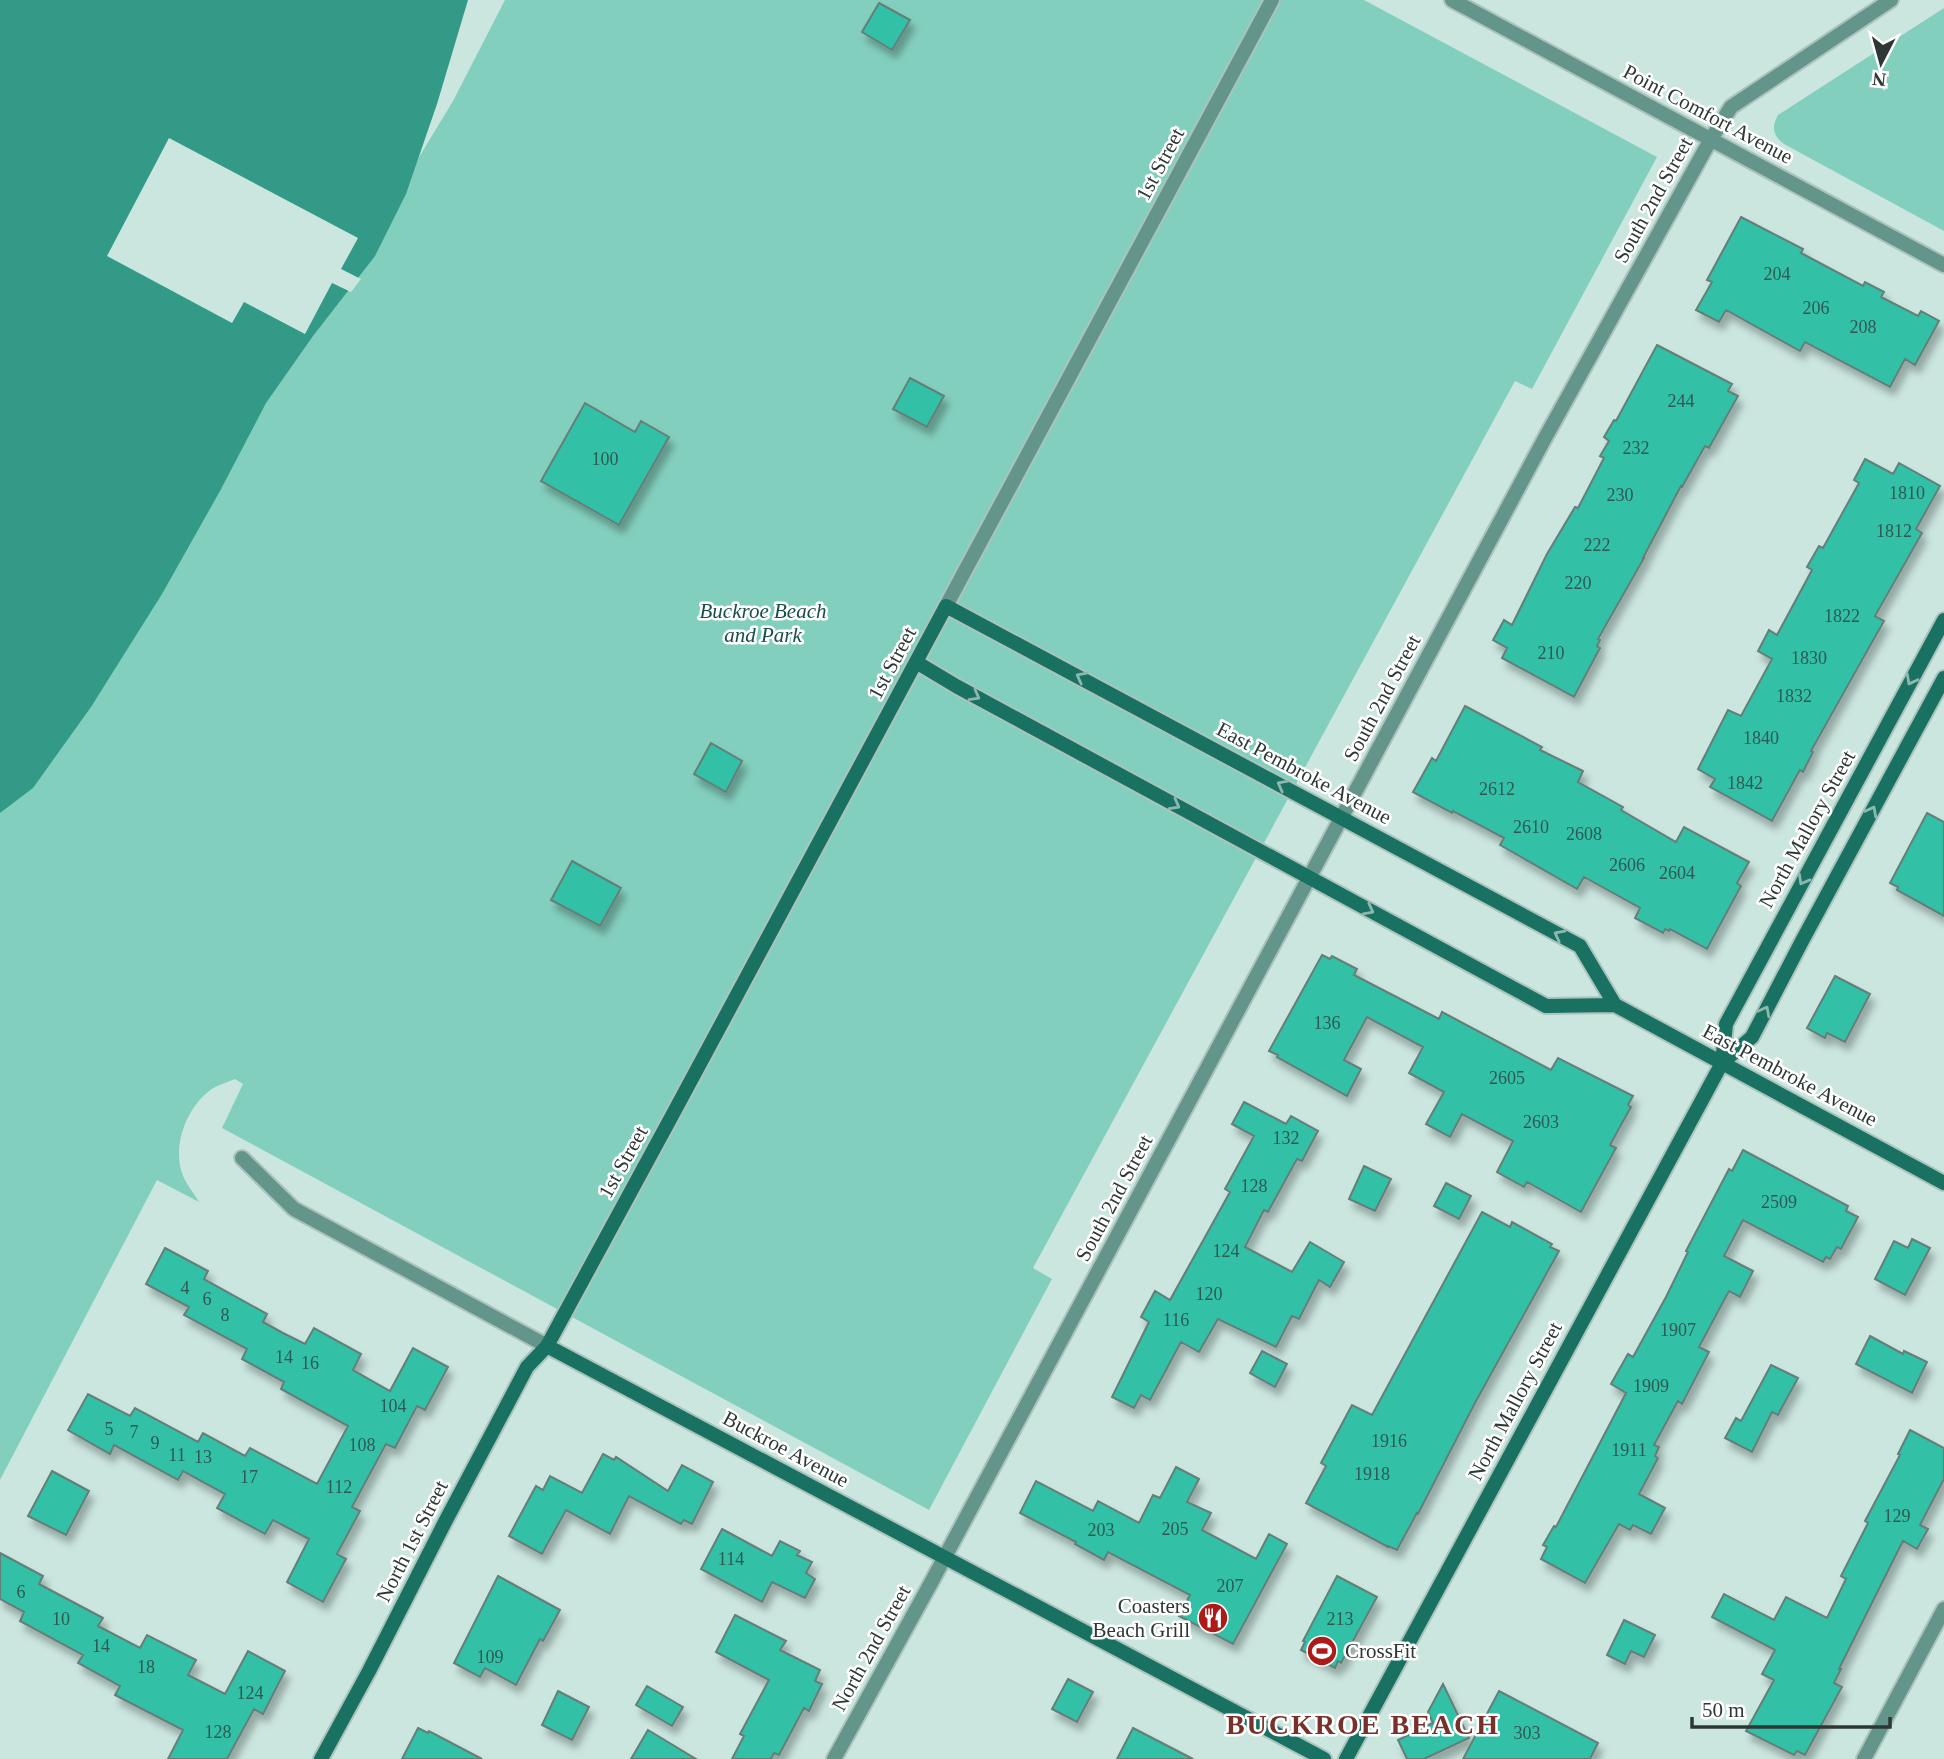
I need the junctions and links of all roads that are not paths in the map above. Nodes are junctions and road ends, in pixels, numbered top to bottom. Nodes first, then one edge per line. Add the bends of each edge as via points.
1 (1272, 0) edge
2 (1452, 0) edge
3 (1891, 0) edge
4 (1711, 139) junction
5 (1944, 265) edge
6 (946, 606) junction
7 (1944, 620) edge
8 (916, 662) junction
9 (1944, 678) edge
10 (1342, 817) junction
11 (1310, 878) junction
12 (1615, 1005) junction
13 (1722, 1063) junction
14 (242, 1158) dead end
15 (1944, 1183) edge
16 (547, 1346) junction
17 (945, 1557) junction
18 (1944, 1609) edge
19 (320, 1759) edge
20 (834, 1759) edge
21 (1324, 1759) edge
22 (1346, 1759) edge
23 (1864, 1759) edge

1 - 6 street, 1st Street
2 - 4 street, Point Comfort Avenue
3 - 4 street, South 2nd Street via 1731,107
4 - 5 street, Point Comfort Avenue
4 - 10 street, South 2nd Street
6 - 8 street, 1st Street
10 -> 6 street, East Pembroke Avenue
7 -> 13 street, North Mallory Street via 1726,1024
8 -> 11 street, East Pembroke Avenue
8 - 16 street, 1st Street
13 -> 9 street, North Mallory Street via 1752,1037
10 - 11 street, South 2nd Street
12 -> 10 street, East Pembroke Avenue via 1580,946
11 -> 12 street, East Pembroke Avenue via 1546,1006
11 - 17 street, South 2nd Street
12 - 13 street, East Pembroke Avenue
13 - 15 street, East Pembroke Avenue
13 - 22 street, North Mallory Street
14 - 16 street, Buckroe Avenue via 294,1209
16 - 17 street, Buckroe Avenue
16 - 19 street, North 1st Street via 527,1367
17 - 20 street, North 2nd Street
17 - 21 street, Buckroe Avenue
18 - 23 street

